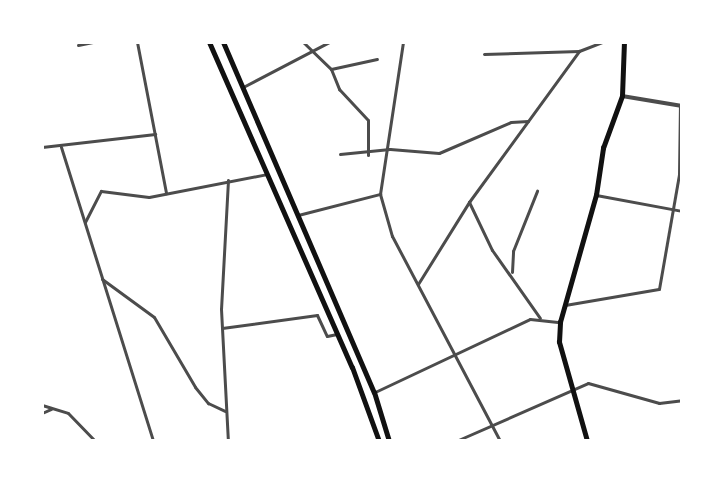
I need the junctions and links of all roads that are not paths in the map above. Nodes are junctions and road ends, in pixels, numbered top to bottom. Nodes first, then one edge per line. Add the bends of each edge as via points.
1 (93, 42) edge
2 (137, 42) edge
3 (209, 42) edge
4 (223, 42) edge
5 (303, 42) edge
6 (329, 42) edge
7 (403, 42) edge
8 (603, 42) edge
9 (624, 42) edge
10 (78, 45) dead end
11 (312, 51) junction
12 (579, 51) junction
13 (484, 54) dead end
14 (377, 59) dead end
15 (331, 69) junction
16 (243, 87) junction
17 (622, 96) junction
18 (681, 106) edge
19 (529, 121) junction
20 (155, 134) junction
21 (42, 147) edge
22 (61, 147) junction
23 (390, 149) junction
24 (340, 154) dead end
25 (368, 155) junction
26 (267, 174) junction
27 (228, 180) junction
28 (537, 192) dead end
29 (166, 193) junction
30 (380, 194) junction
31 (596, 195) junction
32 (469, 202) junction
33 (674, 210) junction
34 (682, 211) edge
35 (298, 215) junction
36 (85, 223) junction
37 (512, 273) junction
38 (102, 279) junction
39 (418, 284) junction
40 (563, 306) junction
41 (540, 318) junction
42 (560, 322) junction
43 (222, 328) junction
44 (337, 334) junction
45 (457, 356) junction
46 (572, 390) junction
47 (374, 392) junction
48 (682, 400) edge
49 (42, 405) edge
50 (52, 408) junction
51 (225, 411) junction
52 (42, 413) edge
53 (494, 423) junction
54 (95, 441) edge
55 (153, 441) edge
56 (228, 441) edge
57 (379, 441) edge
58 (389, 441) edge
59 (456, 441) edge
60 (500, 441) edge
61 (587, 441) edge

1 - 10 street
2 - 20 street
3 - 26 main road
4 - 16 main road
5 - 11 street
6 - 11 street
7 - 23 street
8 - 12 street
9 - 17 main road
11 - 15 street
11 - 16 street
12 - 13 street
12 - 19 street
14 - 15 street
15 - 25 street via 339,88 368,120
16 - 35 main road
17 - 18 street
17 - 31 main road via 603,148
18 - 33 street
19 - 23 street via 511,122 439,153
19 - 32 street
20 - 22 street
20 - 29 street
21 - 22 street
22 - 36 street
23 - 25 street
23 - 30 street
24 - 25 street
26 - 27 street
26 - 44 main road
27 - 29 street
27 - 43 street
28 - 37 street via 513,251
29 - 36 street via 138,197 101,191
30 - 35 street
30 - 39 street via 392,236
31 - 33 street
31 - 40 main road
32 - 37 street via 492,250
32 - 39 street
33 - 34 street
33 - 40 street via 659,289
35 - 47 main road
36 - 38 street
37 - 41 street
38 - 51 street via 154,317 195,387 208,404
38 - 55 street
39 - 45 street
40 - 42 main road
41 - 42 street
41 - 45 street
42 - 46 main road via 559,342
43 - 44 street via 317,315 327,336
43 - 51 street
44 - 57 main road
45 - 47 street
45 - 53 street
46 - 48 street via 588,383 659,403
46 - 53 street
46 - 61 main road
47 - 58 main road
49 - 50 street
50 - 52 street
50 - 54 street via 83,425
51 - 56 street
53 - 59 street
53 - 60 street

